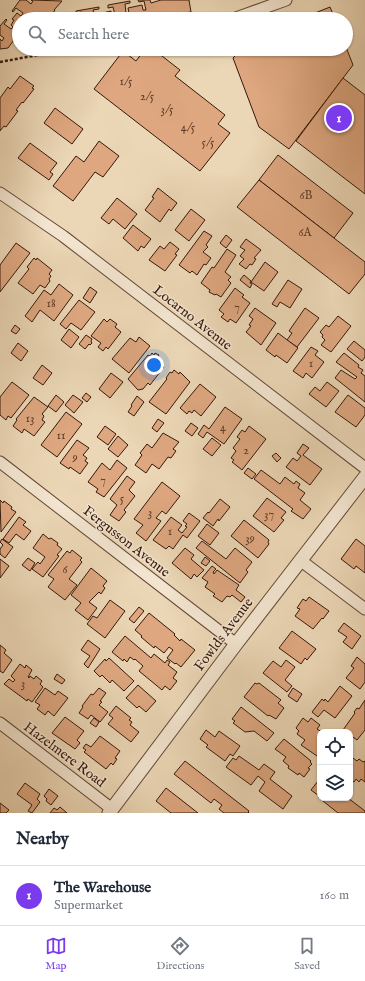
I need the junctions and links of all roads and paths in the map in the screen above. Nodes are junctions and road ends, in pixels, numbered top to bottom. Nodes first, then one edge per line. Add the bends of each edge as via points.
1 (286, 0) edge
2 (253, 12) edge
3 (32, 56) edge
4 (0, 62) edge
5 (0, 193) edge
6 (0, 462) edge
7 (365, 468) edge
8 (365, 477) edge
9 (300, 560) junction
10 (365, 609) edge
11 (236, 644) junction
12 (0, 723) edge
13 (110, 811) edge

1 - 2 street
3 - 4 path
5 - 7 street, Locarno Avenue via 63,236
6 - 11 street, Fergusson Avenue
8 - 9 street, Fowlds Avenue
9 - 10 street
9 - 11 street, Fowlds Avenue
11 - 13 street, Fowlds Avenue
12 - 13 street, Hazelmere Road

